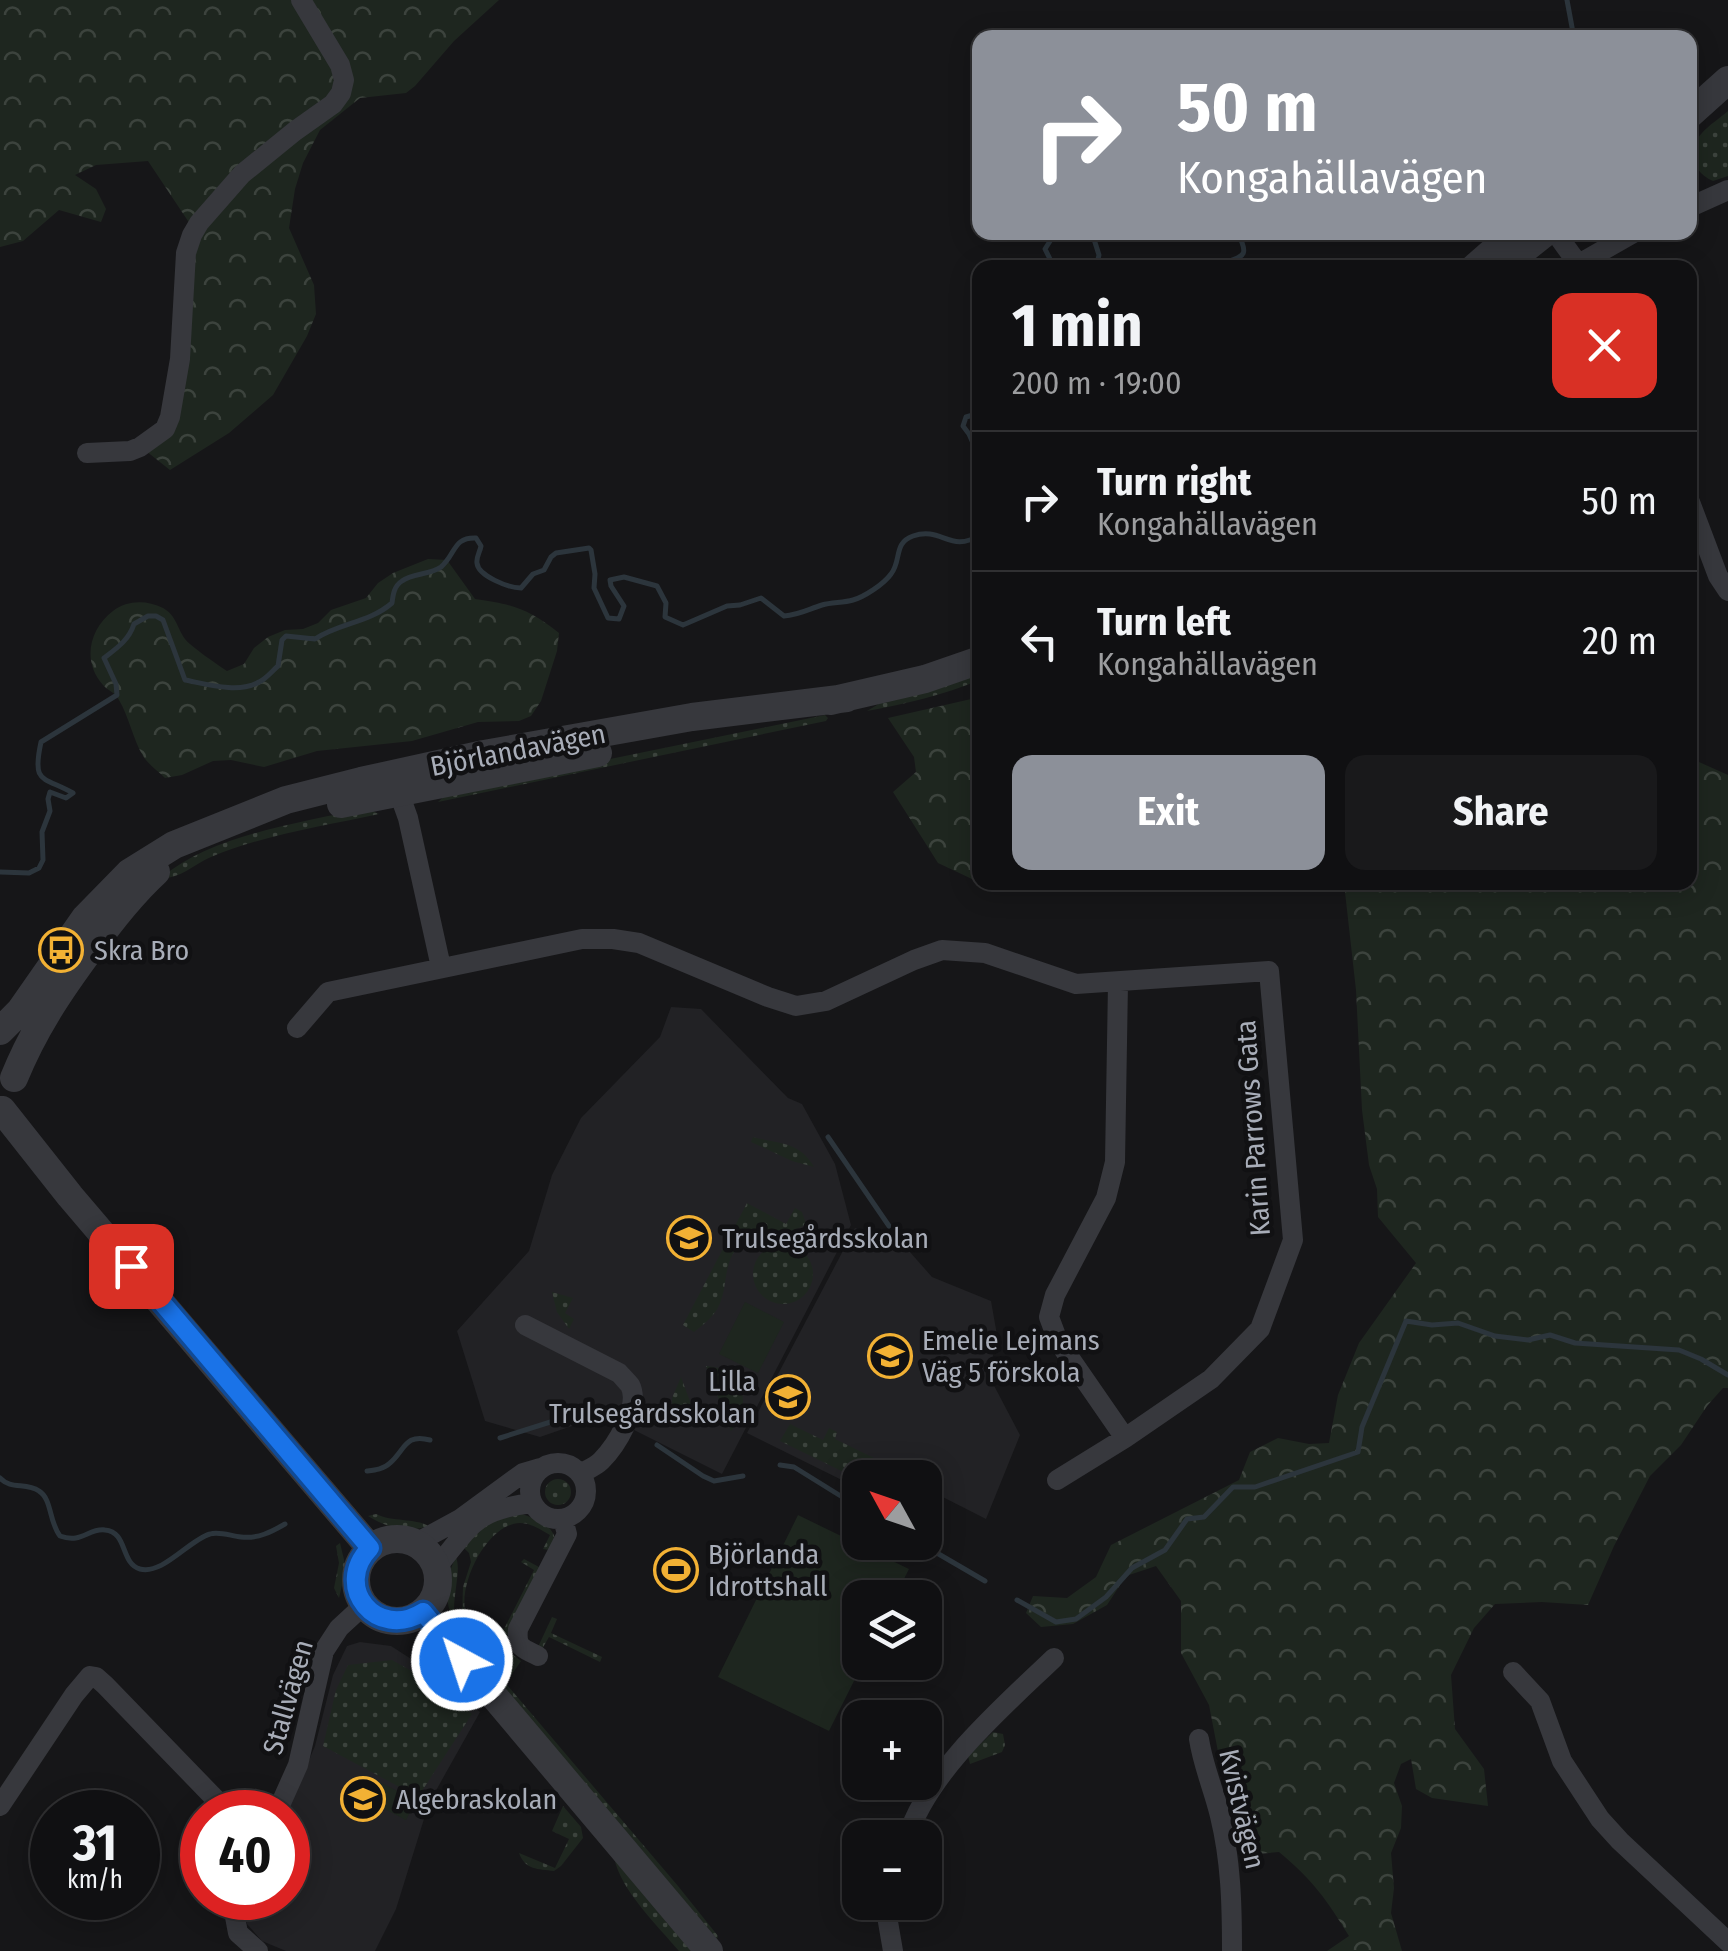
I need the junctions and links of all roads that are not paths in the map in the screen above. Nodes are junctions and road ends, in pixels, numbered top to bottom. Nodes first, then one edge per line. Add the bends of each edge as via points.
1 (301, 0) edge
2 (1728, 70) edge
3 (1728, 80) edge
4 (1697, 91) edge
5 (1697, 108) edge
6 (1728, 190) edge
7 (1697, 204) edge
8 (1506, 240) edge
9 (1536, 240) edge
10 (1623, 240) edge
11 (1483, 260) edge
12 (1512, 260) edge
13 (1590, 260) edge
14 (88, 453) dead end
15 (1697, 520) edge
16 (1728, 591) edge
17 (972, 663) edge
18 (397, 783) junction
19 (196, 837) junction
20 (442, 968) junction
21 (1118, 982) junction
22 (297, 1028) dead end
23 (0, 1031) edge
24 (0, 1049) edge
25 (14, 1078) junction
26 (1, 1110) edge
27 (525, 1325) dead end
28 (1125, 1438) junction
29 (542, 1468) junction
30 (580, 1474) junction
31 (1056, 1480) dead end
32 (532, 1504) junction
33 (563, 1519) junction
34 (416, 1543) junction
35 (370, 1548) junction
36 (436, 1567) junction
37 (364, 1605) junction
38 (423, 1612) junction
39 (538, 1656) dead end
40 (1054, 1658) dead end
41 (1513, 1672) dead end
42 (1199, 1739) dead end
43 (207, 1790) edge
44 (287, 1790) edge
45 (0, 1806) edge
46 (914, 1820) edge
47 (235, 1920) edge
48 (888, 1920) edge
49 (1728, 1942) edge
50 (245, 1947) edge
51 (709, 1951) edge
52 (893, 1951) edge
53 (1232, 1951) edge

1 - 14 street via 340,64 340,92 242,174 192,236 180,359 165,429 140,448
2 - 4 street
3 - 5 street
6 - 7 street
8 - 11 street
9 - 12 street
10 - 13 street
15 - 16 street
17 - 18 street, Björlandavägen via 712,730
18 - 19 street, Björlandavägen
18 - 20 street
19 - 23 street, Björlandavägen via 154,855 106,894
19 - 25 street, Björlandavägen via 112,920 50,1004
20 - 21 street via 613,938 796,1006 826,1002 942,950 985,953 1076,984
20 - 22 street via 328,992
21 - 28 street via 1115,1162 1106,1198 1049,1318 1058,1342
21 - 28 street, Karin Parrows Gata via 1268,970 1293,1240 1260,1329 1211,1379
24 - 25 street
25 - 26 street, Björlandavägen
26 - 35 street
27 - 30 street via 619,1372 633,1393 632,1413 614,1445
28 - 31 street, Karin Parrows Gata
29 - 30 street via 566,1464
29 - 32 street via 530,1484
29 - 34 street via 523,1473
30 - 33 street via 584,1502
32 - 33 street via 545,1516
32 - 36 street via 488,1512
33 - 39 street via 567,1534 518,1630 522,1648
34 - 35 street via 392,1538
34 - 36 street
35 - 37 street via 355,1580
36 - 38 street via 436,1592
37 - 38 street via 397,1621
37 - 44 street, Stallvägen via 324,1651
38 - 51 street
40 - 46 street via 948,1766
41 - 49 street via 1540,1702 1562,1760 1600,1819
42 - 53 street, Kvistvägen via 1232,1888
43 - 45 street via 90,1676
47 - 50 street
48 - 52 street

